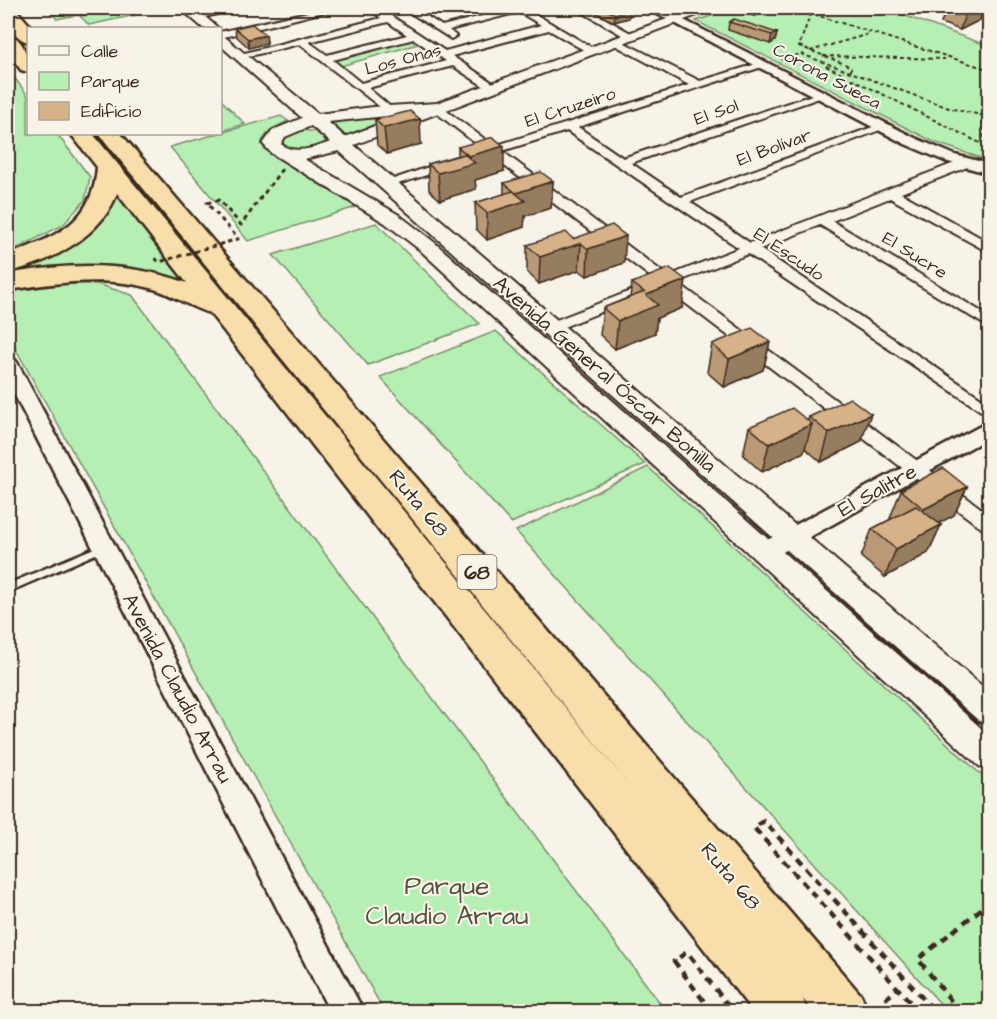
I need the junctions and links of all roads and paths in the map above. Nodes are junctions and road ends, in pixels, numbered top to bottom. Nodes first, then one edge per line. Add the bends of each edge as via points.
1 (172, 8) edge
2 (236, 8) edge
3 (335, 8) edge
4 (373, 8) edge
5 (433, 8) edge
6 (520, 8) edge
7 (580, 8) edge
8 (652, 8) edge
9 (709, 8) edge
10 (794, 8) edge
11 (963, 8) edge
12 (411, 10) edge
13 (8, 11) edge
14 (811, 14) junction
15 (193, 17) edge
16 (990, 17) edge
17 (390, 19) junction
18 (678, 19) junction
19 (550, 26) junction
20 (209, 27) edge
21 (441, 29) junction
22 (870, 34) junction
23 (27, 35) edge
24 (222, 36) edge
25 (415, 36) junction
26 (632, 36) junction
27 (222, 38) edge
28 (8, 40) edge
29 (301, 40) junction
30 (615, 41) junction
31 (469, 48) junction
32 (591, 50) junction
33 (810, 51) junction
34 (222, 53) edge
35 (801, 54) junction
36 (242, 55) junction
37 (443, 55) junction
38 (823, 56) junction
39 (809, 58) junction
40 (325, 59) junction
41 (952, 59) junction
42 (454, 62) junction
43 (27, 65) edge
44 (763, 65) junction
45 (990, 70) edge
46 (851, 73) junction
47 (698, 85) junction
48 (359, 87) junction
49 (492, 87) junction
50 (990, 93) edge
51 (822, 95) junction
52 (436, 108) junction
53 (389, 111) junction
54 (983, 116) junction
55 (990, 117) edge
56 (308, 121) junction
57 (568, 126) junction
58 (882, 127) junction
59 (84, 135) edge
60 (342, 143) junction
61 (984, 145) junction
62 (990, 148) edge
63 (109, 150) edge
64 (492, 150) junction
65 (290, 157) junction
66 (622, 162) junction
67 (966, 163) junction
68 (990, 169) edge
69 (388, 183) junction
70 (889, 192) junction
71 (679, 202) junction
72 (821, 219) junction
73 (748, 248) junction
74 (990, 249) edge
75 (155, 258) dead end
76 (13, 263) edge
77 (666, 281) junction
78 (8, 282) edge
79 (226, 313) junction
80 (990, 324) edge
81 (551, 327) junction
82 (8, 364) edge
83 (990, 412) edge
84 (990, 428) edge
85 (915, 469) junction
86 (990, 525) edge
87 (790, 537) junction
88 (104, 547) junction
89 (764, 552) junction
90 (8, 588) edge
91 (990, 712) edge
92 (990, 756) edge
93 (990, 902) edge
94 (899, 988) junction
95 (348, 1011) edge
96 (712, 1011) edge
97 (732, 1011) edge
98 (784, 1011) edge
99 (844, 1011) edge
100 (870, 1011) edge
101 (920, 1011) edge
102 (935, 1011) edge
103 (960, 1011) edge

1 - 15 main road
2 - 15 street
3 - 24 street
4 - 17 street
5 - 12 street
6 - 19 street
6 - 21 street
7 - 26 street
8 - 18 street, Corona Sueca
9 - 18 main road
10 - 14 path
11 - 16 street
12 - 21 street
13 - 23 highway
14 - 22 path
14 - 33 path via 799,46
15 - 20 main road
17 - 25 street
17 - 29 street
18 - 26 main road
18 - 44 street, Corona Sueca
19 - 31 street, Los Onas
19 - 32 street
21 - 31 street
22 - 33 path
22 - 41 path
25 - 37 street
25 - 40 street
26 - 30 main road
27 - 36 main road, Avenida General Óscar Bonilla
28 - 43 highway
29 - 36 street
29 - 40 street
30 - 32 main road
30 - 47 street
31 - 37 street, Los Onas
32 - 49 main road
33 - 35 path
33 - 38 path
34 - 56 main road, Avenida General Óscar Bonilla
35 - 39 path
35 - 44 path
36 - 56 main road, Avenida General Óscar Bonilla
37 - 42 street
38 - 41 path
38 - 46 path via 851,68
39 - 46 path
39 - 61 path
40 - 48 street
41 - 45 path
42 - 48 street, Los Onas
42 - 49 street
44 - 47 street, El Cruzeiro
44 - 51 street, Corona Sueca
46 - 54 path
47 - 57 street, El Cruzeiro
48 - 53 street
49 - 52 main road
50 - 54 path
51 - 58 street, Corona Sueca
51 - 66 street, El Sol
52 - 53 main road
52 - 60 main road
52 - 64 street
53 - 56 main road
54 - 55 path
54 - 61 path
56 - 60 main road, Avenida General Óscar Bonilla
56 - 65 main road via 279,132 273,139 273,146
57 - 64 street, El Cruzeiro
57 - 66 street, El Escudo
58 - 67 street, Corona Sueca
58 - 71 street, El Bolívar
59 - 63 highway, Ruta 68 / 68
60 - 65 main road
60 - 69 main road, Avenida General Óscar Bonilla
61 - 62 path
63 - 76 highway via 106,196 92,218 65,239
63 - 79 highway, Ruta 68 / 68
63 - 99 highway, Ruta 68 / 68
64 - 69 street, El Cruzeiro
64 - 77 street
65 - 75 path, bridge via 241,225 219,200 207,203 238,239 159,262
65 - 89 main road, Avenida General Óscar Bonilla via 421,241
66 - 71 street, El Escudo
67 - 68 street, Corona Sueca
67 - 70 street
69 - 81 main road, Avenida General Óscar Bonilla
70 - 72 street
70 - 74 street
71 - 73 street, El Escudo
72 - 73 street
72 - 80 street, El Sucre
73 - 77 street
73 - 83 street, El Escudo
77 - 81 street
77 - 85 street
78 - 79 highway via 73,273 129,275 170,284
79 - 98 highway, Ruta 68 / 68
81 - 87 main road, Avenida General Óscar Bonilla
82 - 88 street, Avenida Claudio Arrau
84 - 85 street, El Salitre
85 - 86 street
85 - 87 street, El Salitre
87 - 89 street, El Salitre
87 - 91 main road, Avenida General Óscar Bonilla
88 - 90 lane
88 - 95 street, Avenida Claudio Arrau
89 - 92 main road, Avenida General Óscar Bonilla
93 - 103 path via 918,959
94 - 100 path
94 - 101 path
94 - 102 path via 754,828 764,821
96 - 97 path via 674,961 687,952

